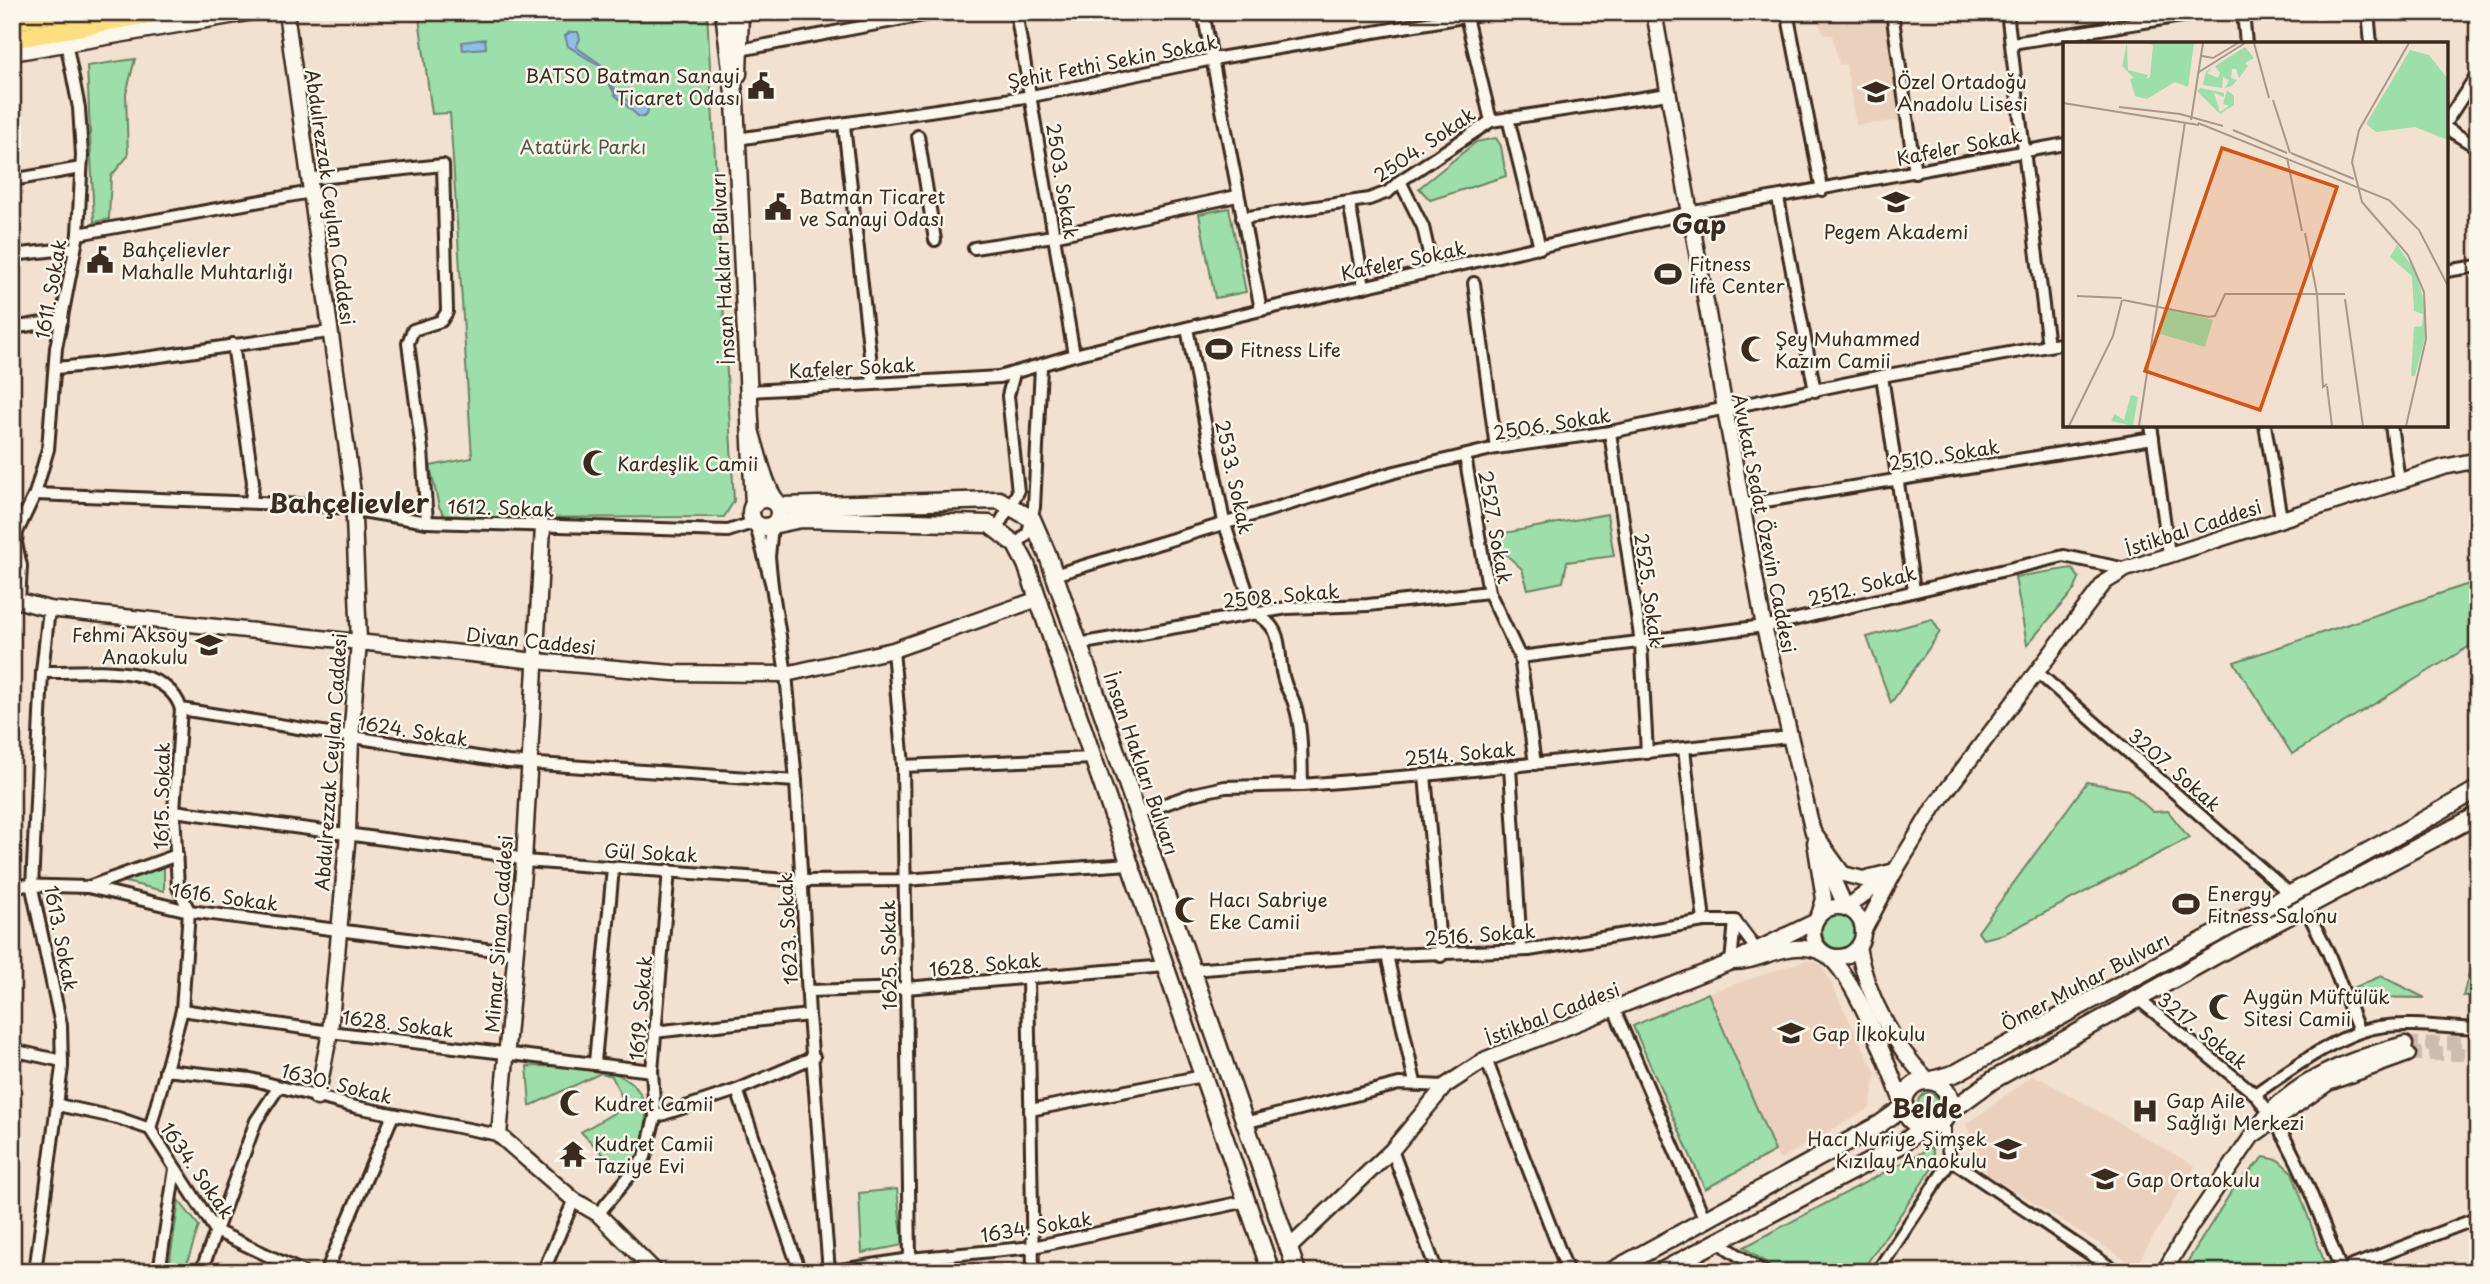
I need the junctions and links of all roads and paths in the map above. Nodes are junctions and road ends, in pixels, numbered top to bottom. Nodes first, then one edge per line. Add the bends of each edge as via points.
1 (61, 12) edge
2 (159, 12) edge
3 (254, 12) edge
4 (286, 12) edge
5 (724, 12) edge
6 (740, 12) edge
7 (940, 12) edge
8 (1016, 12) edge
9 (1203, 12) edge
10 (1493, 12) edge
11 (1654, 12) edge
12 (1787, 12) edge
13 (1892, 12) edge
14 (2007, 12) edge
15 (2207, 12) edge
16 (2243, 12) edge
17 (2368, 12) edge
18 (1449, 16) edge
19 (1466, 17) junction
20 (12, 21) edge
21 (12, 38) edge
22 (66, 42) junction
23 (2246, 42) edge
24 (2371, 42) edge
25 (2012, 43) junction
26 (740, 50) junction
27 (12, 52) edge
28 (1213, 59) junction
29 (2478, 73) edge
30 (1668, 94) junction
31 (1032, 96) junction
32 (735, 101) junction
33 (1508, 118) junction
34 (2448, 119) edge
35 (1490, 121) junction
36 (845, 125) junction
37 (2448, 129) edge
38 (918, 136) dead end
39 (737, 139) junction
40 (2063, 144) edge
41 (2478, 148) edge
42 (2023, 151) junction
43 (81, 168) junction
44 (1915, 173) junction
45 (12, 180) edge
46 (1400, 181) junction
47 (310, 185) junction
48 (1822, 190) junction
49 (1237, 196) junction
50 (1778, 198) junction
51 (1349, 202) junction
52 (1688, 213) junction
53 (1242, 218) junction
54 (78, 234) junction
55 (1053, 236) junction
56 (935, 240) dead end
57 (75, 248) junction
58 (974, 248) dead end
59 (1540, 248) junction
60 (12, 255) edge
61 (2478, 266) edge
62 (1433, 271) junction
63 (2448, 271) edge
64 (1474, 283) dead end
65 (1364, 287) junction
66 (1261, 310) junction
67 (62, 320) junction
68 (12, 328) edge
69 (1187, 328) junction
70 (330, 332) junction
71 (2063, 343) edge
72 (233, 344) junction
73 (2048, 346) junction
74 (1074, 355) junction
75 (1041, 367) junction
76 (55, 368) junction
77 (1014, 373) junction
78 (1882, 376) junction
79 (873, 382) junction
80 (749, 391) junction
81 (1815, 391) junction
82 (1723, 409) junction
83 (2151, 427) edge
84 (2265, 427) edge
85 (2391, 427) edge
86 (1610, 432) junction
87 (751, 435) junction
88 (2153, 438) junction
89 (1496, 449) junction
90 (1465, 456) junction
91 (2478, 460) edge
92 (1895, 479) junction
93 (2399, 481) junction
94 (35, 494) junction
95 (251, 500) junction
96 (774, 502) junction
97 (754, 505) junction
98 (1741, 505) junction
99 (1013, 506) junction
100 (352, 512) junction
101 (2281, 518) junction
102 (1032, 519) junction
103 (427, 522) junction
104 (755, 522) junction
105 (1224, 522) junction
106 (772, 525) junction
107 (543, 527) junction
108 (997, 528) junction
109 (1016, 545) junction
110 (2169, 554) junction
111 (2126, 569) junction
112 (1054, 575) junction
113 (772, 586) junction
114 (1914, 590) junction
115 (1489, 592) junction
116 (1038, 599) junction
117 (15, 600) edge
118 (49, 608) junction
119 (1254, 612) junction
120 (1764, 627) junction
121 (359, 642) junction
122 (1641, 643) junction
123 (1078, 644) junction
124 (893, 650) junction
125 (1520, 657) junction
126 (536, 661) junction
127 (42, 672) junction
128 (2038, 672) junction
129 (786, 674) junction
130 (181, 709) junction
131 (1790, 737) junction
132 (351, 738) junction
133 (1684, 749) junction
134 (1647, 753) junction
135 (1093, 758) junction
136 (530, 764) junction
137 (1535, 764) junction
138 (903, 766) junction
139 (1510, 767) junction
140 (1425, 775) junction
141 (796, 781) junction
142 (1302, 785) junction
143 (2478, 789) edge
144 (174, 811) junction
145 (1137, 814) junction
146 (2478, 816) edge
147 (1813, 832) junction
148 (348, 833) junction
149 (177, 855) junction
150 (524, 862) junction
151 (1129, 864) junction
152 (613, 868) junction
153 (669, 870) junction
154 (1895, 871) junction
155 (905, 880) junction
156 (802, 881) junction
157 (12, 886) edge
158 (89, 887) junction
159 (32, 888) junction
160 (2289, 893) junction
161 (2305, 907) junction
162 (1846, 908) junction
163 (188, 912) junction
164 (1817, 919) junction
165 (1704, 921) junction
166 (1735, 921) junction
167 (337, 929) junction
168 (1863, 932) junction
169 (1858, 947) junction
170 (1756, 949) junction
171 (1521, 950) junction
172 (517, 953) junction
173 (1826, 954) junction
174 (1387, 955) junction
175 (1441, 956) junction
176 (1731, 962) junction
177 (1165, 966) junction
178 (1191, 970) junction
179 (1028, 978) junction
180 (906, 988) junction
181 (808, 991) junction
182 (2138, 999) junction
183 (1614, 1009) junction
184 (182, 1010) junction
185 (809, 1016) junction
186 (2478, 1029) edge
187 (330, 1032) junction
188 (654, 1032) junction
189 (2359, 1032) junction
190 (2407, 1049) tunnel mouth
191 (12, 1050) edge
192 (508, 1054) junction
193 (814, 1058) junction
194 (1486, 1059) junction
195 (62, 1061) junction
196 (595, 1062) junction
197 (165, 1070) junction
198 (652, 1071) junction
199 (1203, 1076) junction
200 (1929, 1080) junction
201 (1415, 1083) junction
202 (1445, 1086) junction
203 (278, 1088) junction
204 (737, 1090) junction
205 (2255, 1094) junction
206 (317, 1098) junction
207 (58, 1105) junction
208 (1904, 1107) junction
209 (1030, 1110) junction
210 (393, 1115) junction
211 (2272, 1115) junction
212 (1946, 1116) junction
213 (655, 1117) junction
214 (1244, 1123) junction
215 (1924, 1127) junction
216 (150, 1129) junction
217 (499, 1135) junction
218 (1392, 1150) junction
219 (1951, 1160) junction
220 (175, 1169) junction
221 (574, 1200) junction
222 (1247, 1202) junction
223 (598, 1214) junction
224 (2478, 1218) edge
225 (1704, 1220) junction
226 (216, 1231) junction
227 (1720, 1240) junction
228 (1033, 1247) junction
229 (1289, 1248) junction
230 (910, 1259) junction
231 (2340, 1271) edge
232 (35, 1272) edge
233 (159, 1272) edge
234 (201, 1272) edge
235 (303, 1272) edge
236 (326, 1272) edge
237 (543, 1272) edge
238 (656, 1272) edge
239 (800, 1272) edge
240 (829, 1272) edge
241 (1033, 1272) edge
242 (1271, 1272) edge
243 (1297, 1272) edge
244 (1437, 1272) edge
245 (1568, 1272) edge
246 (1610, 1272) edge
247 (1660, 1272) edge
248 (1764, 1272) edge
249 (1877, 1272) edge
250 (2117, 1272) edge
251 (2164, 1272) edge

1 - 20 main road
2 - 21 main road
3 - 22 street
4 - 47 street, Abdulrezzak Ceylan Caddesi
5 - 32 main road
6 - 26 main road
7 - 26 street
8 - 31 street, 2503. Sokak
9 - 28 street
10 - 19 street, Şehit Fethi Sekin Sokak
11 - 30 street, Avukat Sedat Özevin Caddesi
12 - 48 street
13 - 44 street
14 - 25 street
15 - 25 street
16 - 23 street
17 - 24 street
18 - 19 street, Şehit Fethi Sekin Sokak
18 - 28 street, Şehit Fethi Sekin Sokak
19 - 35 street
22 - 27 street
22 - 43 street, 1611. Sokak via 79,107
25 - 42 street
26 - 32 main road
28 - 31 street, Şehit Fethi Sekin Sokak
28 - 49 street
29 - 34 street
30 - 33 street, 2504. Sokak
30 - 52 street, Avukat Sedat Özevin Caddesi
31 - 36 street, Şehit Fethi Sekin Sokak
31 - 55 street, 2503. Sokak
32 - 39 main road, İnsan Hakları Bulvarı
33 - 35 street, 2504. Sokak
33 - 59 street
35 - 46 street, 2504. Sokak
36 - 39 street, Şehit Fethi Sekin Sokak
36 - 79 street
37 - 41 street
38 - 56 street
39 - 80 main road, İnsan Hakları Bulvarı
40 - 42 street, Kafeler Sokak
42 - 44 street, Kafeler Sokak
42 - 73 street
43 - 45 street
43 - 54 street, 1611. Sokak
44 - 48 street, Kafeler Sokak
46 - 51 street, 2504. Sokak via 1388,192
46 - 62 street via 1423,227
47 - 54 street
47 - 70 street, Abdulrezzak Ceylan Caddesi
47 - 103 street via 443,164 447,312 441,321 413,330 408,343
48 - 50 street, Kafeler Sokak
49 - 53 street
49 - 55 street
50 - 52 street, Kafeler Sokak
50 - 81 street
51 - 53 street, 2504. Sokak
51 - 65 street
52 - 59 street, Kafeler Sokak
52 - 82 street, Avukat Sedat Özevin Caddesi
53 - 66 street
54 - 57 street, 1611. Sokak
55 - 58 street
55 - 74 street, 2503. Sokak
57 - 60 street
57 - 67 street, 1611. Sokak
59 - 62 street, Kafeler Sokak
61 - 63 street
62 - 65 street, Kafeler Sokak
64 - 89 street, 2527. Sokak
65 - 66 street, Kafeler Sokak
66 - 69 street, Kafeler Sokak
67 - 68 street
67 - 76 street, 1611. Sokak
69 - 74 street, Kafeler Sokak
69 - 105 street, 2533. Sokak
70 - 72 street
70 - 100 street, Abdulrezzak Ceylan Caddesi
71 - 73 street, 2506. Sokak
72 - 76 street via 129,362
72 - 95 street via 253,482
73 - 78 street, 2506. Sokak
74 - 75 street, Kafeler Sokak
75 - 77 street, Kafeler Sokak
75 - 102 street
76 - 94 street, 1611. Sokak via 48,449
77 - 79 street, Kafeler Sokak
77 - 99 street via 1008,387 1018,468
78 - 81 street, 2506. Sokak
78 - 92 street
79 - 80 street, Kafeler Sokak
80 - 87 main road, İnsan Hakları Bulvarı
81 - 82 street, 2506. Sokak
82 - 86 street, 2506. Sokak
82 - 98 street, Avukat Sedat Özevin Caddesi
83 - 88 street
84 - 101 street
85 - 93 street
86 - 89 street, 2506. Sokak
86 - 122 street, 2525. Sokak
87 - 96 main road
87 - 97 main road, İnsan Hakları Bulvarı
88 - 92 street, 2510. Sokak
88 - 110 street
89 - 90 street, 2506. Sokak
90 - 105 street, 2506. Sokak
90 - 115 street, 2527. Sokak
91 - 93 street, İstikbal Caddesi
92 - 98 street, 2510. Sokak
92 - 114 street
93 - 101 street, İstikbal Caddesi
94 - 95 street, 1612. Sokak
94 - 117 street, 1611. Sokak via 17,532 22,566
95 - 100 street, 1612. Sokak
96 - 97 main road via 766,499
96 - 99 main road via 790,507 999,500
96 - 106 main road via 779,514
97 - 104 main road via 751,514
98 - 120 street, Avukat Sedat Özevin Caddesi
99 - 102 main road
99 - 108 street
100 - 103 street, 1612. Sokak
100 - 121 street, Abdulrezzak Ceylan Caddesi
101 - 110 street, İstikbal Caddesi
102 - 109 street via 1028,533
102 - 112 main road, İnsan Hakları Bulvarı
103 - 107 street, 1612. Sokak
104 - 106 main road via 763,527
104 - 107 street, 1612. Sokak via 728,531
104 - 113 street
105 - 112 street, 2506. Sokak
105 - 119 street, 2533. Sokak
106 - 108 main road via 801,519 989,524
106 - 113 street
107 - 126 street, Mimar Sinan Caddesi
108 - 109 main road
109 - 116 main road
110 - 111 street, İstikbal Caddesi
111 - 114 street, 2512. Sokak via 2064,556
111 - 128 street, İstikbal Caddesi via 2105,582
112 - 123 main road, İnsan Hakları Bulvarı
113 - 129 street, 1623. Sokak
114 - 120 street, 2512. Sokak
115 - 119 street, 2508. Sokak via 1368,606
115 - 125 street, 2527. Sokak
116 - 124 street, Divan Caddesi
116 - 135 main road
117 - 118 street, Divan Caddesi
118 - 121 street, Divan Caddesi
118 - 127 street, 1613. Sokak
119 - 123 street, 2508. Sokak
119 - 142 street, 2533. Sokak via 1270,622 1280,643 1284,681 1301,734
120 - 122 street, 2512. Sokak
120 - 131 street, Avukat Sedat Özevin Caddesi
121 - 126 street, Divan Caddesi
121 - 132 street, Abdulrezzak Ceylan Caddesi
122 - 125 street, 2512. Sokak
122 - 134 street, 2525. Sokak
123 - 145 main road, İnsan Hakları Bulvarı
124 - 129 street, Divan Caddesi
124 - 138 street, 1625. Sokak
125 - 137 street, 2527. Sokak
126 - 129 street, Divan Caddesi via 673,673
126 - 136 street, Mimar Sinan Caddesi
127 - 130 street via 139,674 167,687 178,697
127 - 159 street, 1613. Sokak
128 - 154 street, İstikbal Caddesi via 1934,807
128 - 160 street, 3207. Sokak
129 - 141 street, 1623. Sokak
130 - 132 street, 1624. Sokak
130 - 144 street, 1615. Sokak
131 - 133 street, 2514. Sokak
131 - 147 street, Avukat Sedat Özevin Caddesi
132 - 136 street, 1624. Sokak
132 - 148 street, Abdulrezzak Ceylan Caddesi
133 - 134 street, 2514. Sokak
133 - 165 street
134 - 137 street, 2514. Sokak
135 - 138 street
135 - 151 main road
136 - 141 street, 1624. Sokak
136 - 150 street, Mimar Sinan Caddesi
137 - 139 street, 2514. Sokak
138 - 155 street, 1625. Sokak
139 - 140 street, 2514. Sokak
139 - 171 street
140 - 142 street, 2514. Sokak
140 - 175 street
141 - 156 street, 1623. Sokak
142 - 145 street, 2514. Sokak via 1225,787
143 - 160 main road, Ömer Muhar Bulvarı
144 - 148 street, Gül Sokak
144 - 149 street, 1615. Sokak
145 - 178 main road, İnsan Hakları Bulvarı
146 - 161 main road, Ömer Muhar Bulvarı
147 - 154 street via 1843,874 1863,879
147 - 162 street, Avukat Sedat Özevin Caddesi
147 - 164 street, Avukat Sedat Özevin Caddesi via 1824,899
148 - 150 street, Gül Sokak via 511,856
148 - 167 street, Abdulrezzak Ceylan Caddesi
149 - 158 street
149 - 163 street, 1615. Sokak via 178,887
150 - 152 street, Gül Sokak
150 - 172 street, Mimar Sinan Caddesi
151 - 155 street, Gül Sokak
151 - 177 main road
152 - 153 street, Gül Sokak
152 - 196 street
153 - 156 street, Gül Sokak
153 - 188 street, 1619. Sokak
154 - 162 street
154 - 168 street, İstikbal Caddesi
155 - 156 street, Gül Sokak
155 - 180 street, 1625. Sokak
156 - 181 street, 1623. Sokak
157 - 159 street, 1616. Sokak
158 - 159 street, 1616. Sokak
158 - 163 street, 1616. Sokak
159 - 195 street, 1613. Sokak via 61,1025
160 - 200 main road, Ömer Muhar Bulvarı via 1956,1073
161 - 182 main road, Ömer Muhar Bulvarı
161 - 189 street
162 - 164 street via 1831,908
162 - 168 street via 1858,917
163 - 167 street, 1616. Sokak
163 - 184 street, 1615. Sokak
164 - 170 street
164 - 173 street via 1813,937
165 - 166 street, 2516. Sokak
165 - 171 street, 2516. Sokak
166 - 170 street
166 - 176 street
167 - 172 street, 1616. Sokak
167 - 187 street, Abdulrezzak Ceylan Caddesi
168 - 169 street
169 - 173 street via 1840,957
169 - 200 street via 1866,982 1905,1054
170 - 176 street
171 - 175 street, 2516. Sokak
172 - 192 street, Mimar Sinan Caddesi
173 - 176 street via 1791,948
173 - 208 street via 1846,979 1866,1018
174 - 175 street, 2516. Sokak
174 - 178 street, 2516. Sokak
174 - 201 street
176 - 183 street, İstikbal Caddesi
177 - 179 street, 1628. Sokak
177 - 199 main road
178 - 214 main road, İnsan Hakları Bulvarı
179 - 180 street, 1628. Sokak
179 - 209 street
180 - 181 street, 1628. Sokak
180 - 230 street, 1625. Sokak
181 - 185 street, 1623. Sokak
182 - 205 street, 3217. Sokak
182 - 212 main road, Ömer Muhar Bulvarı via 1993,1080
183 - 194 street, İstikbal Caddesi
183 - 225 street
184 - 187 street, 1628. Sokak
184 - 197 street, 1615. Sokak
185 - 188 street
185 - 193 street, 1623. Sokak
186 - 189 street via 2400,1026
187 - 192 street, 1628. Sokak
187 - 206 street, Abdulrezzak Ceylan Caddesi
188 - 198 street, 1619. Sokak
189 - 205 street
190 - 211 street via 2334,1068
191 - 195 street
192 - 196 street, 1628. Sokak
192 - 217 street, Mimar Sinan Caddesi
193 - 204 street
193 - 240 street, 1623. Sokak
194 - 202 street, İstikbal Caddesi
194 - 245 street
195 - 207 street, 1613. Sokak
196 - 198 street, 1628. Sokak
197 - 203 street, 1630. Sokak via 251,1079
197 - 216 street, 1615. Sokak
198 - 213 street, 1619. Sokak
199 - 209 street
199 - 222 main road
200 - 208 main road via 1910,1088
200 - 212 main road via 1947,1092
201 - 202 street
201 - 214 street
202 - 218 street, İstikbal Caddesi
203 - 206 street, 1630. Sokak
203 - 226 street via 256,1121
204 - 213 street
204 - 239 street
205 - 211 street, 3217. Sokak
206 - 210 street, 1630. Sokak
207 - 216 street, 1634. Sokak
207 - 232 street, 1613. Sokak
208 - 215 main road via 1910,1120
208 - 225 main road
209 - 228 street
210 - 217 street, 1630. Sokak
210 - 236 street
211 - 231 street, 3217. Sokak via 2290,1147
211 - 251 street via 2252,1136
212 - 215 main road via 1938,1124
212 - 219 street via 1944,1138
213 - 223 street, 1619. Sokak via 645,1157
214 - 229 main road, İnsan Hakları Bulvarı
215 - 227 main road via 1899,1146
216 - 220 street, 1634. Sokak
217 - 221 street
218 - 229 street, İstikbal Caddesi
218 - 244 street
219 - 249 street
219 - 250 street
220 - 226 street, 1634. Sokak
220 - 233 street
221 - 223 street
221 - 237 street
222 - 228 street, 1634. Sokak
222 - 242 main road
223 - 238 street
224 - 231 street
225 - 246 main road
226 - 234 street
226 - 235 street, 1634. Sokak
227 - 247 main road
227 - 248 street
228 - 230 street, 1634. Sokak
228 - 241 street
229 - 243 main road, İnsan Hakları Bulvarı
230 - 240 street, 1634. Sokak

